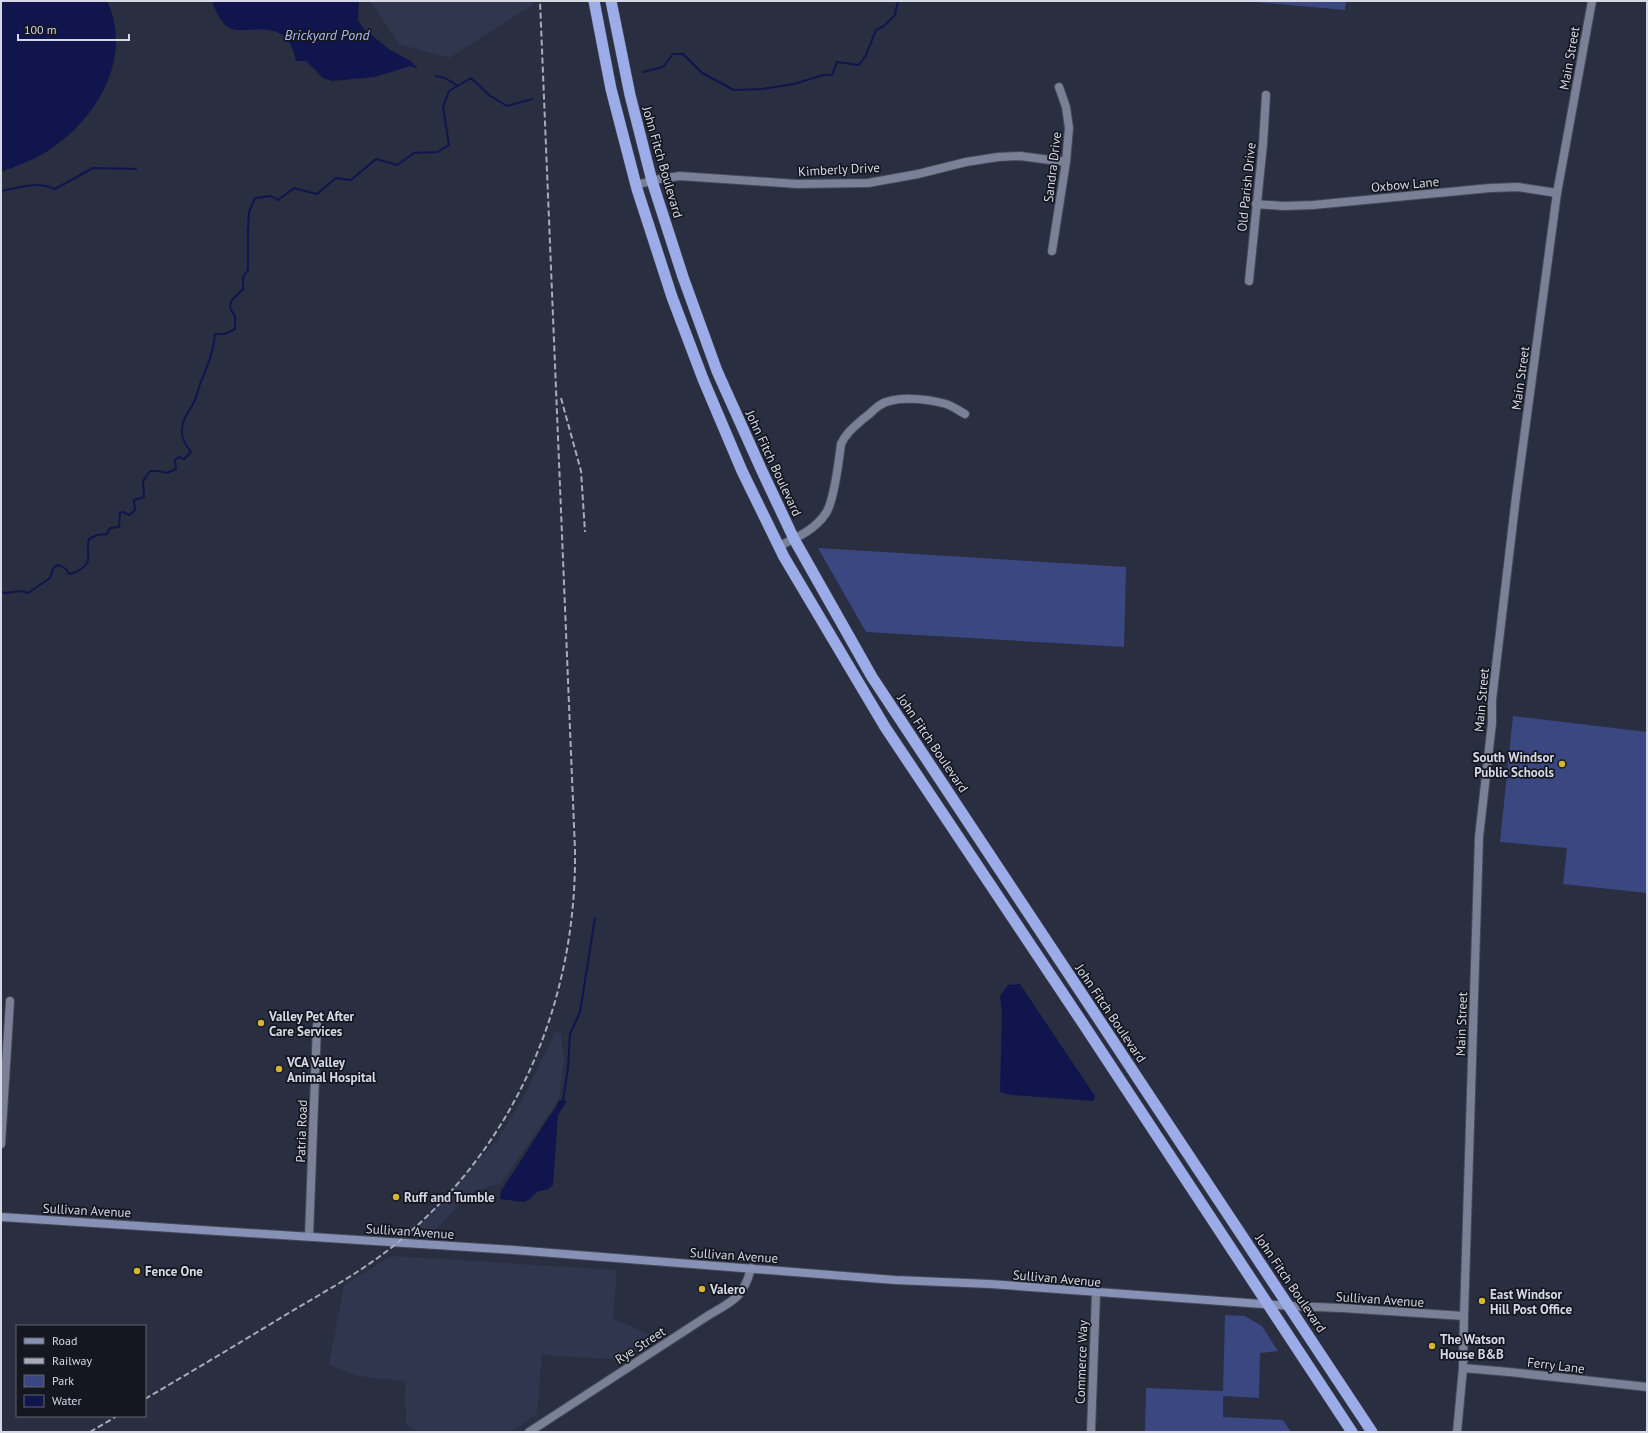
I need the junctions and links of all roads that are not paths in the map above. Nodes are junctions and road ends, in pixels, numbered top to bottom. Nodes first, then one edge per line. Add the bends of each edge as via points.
1 (594, 1) edge
2 (611, 1) edge
3 (1592, 1) edge
4 (1059, 87) dead end
5 (1266, 95) dead end
6 (1066, 162) junction
7 (652, 181) junction
8 (636, 186) junction
9 (1557, 193) junction
10 (1256, 204) junction
11 (1052, 251) dead end
12 (683, 277) junction
13 (1249, 281) dead end
14 (667, 283) junction
15 (720, 377) junction
16 (705, 383) junction
17 (965, 414) dead end
18 (794, 539) junction
19 (778, 546) junction
20 (966, 819) junction
21 (952, 828) junction
22 (10, 1001) dead end
23 (317, 1026) dead end
24 (1, 1144) edge
25 (1, 1217) edge
26 (309, 1236) junction
27 (751, 1268) junction
28 (1096, 1293) junction
29 (1270, 1306) junction
30 (1290, 1306) junction
31 (1464, 1316) junction
32 (1463, 1368) junction
33 (1647, 1388) edge
34 (529, 1432) edge
35 (1091, 1432) edge
36 (1352, 1432) edge
37 (1372, 1432) edge
38 (1457, 1432) edge

1 - 8 highway via 611,89
2 - 7 highway, John Fitch Boulevard via 630,95
3 - 9 street, Main Street
4 - 6 street, Sandra Drive via 1066,107 1069,128
5 - 10 street, Old Parish Drive
6 - 7 street, Kimberly Drive via 1020,156 998,157 868,183 797,184 684,176
6 - 11 street, Sandra Drive
7 - 8 street, Kimberly Drive
7 - 12 highway, John Fitch Boulevard
8 - 14 highway
9 - 10 street, Oxbow Lane via 1518,187 1490,188 1313,204
9 - 31 street, Main Street via 1514,517 1479,834
10 - 13 street, Old Parish Drive
12 - 14 highway
12 - 15 highway, John Fitch Boulevard
14 - 16 highway
15 - 16 highway
15 - 18 highway, John Fitch Boulevard
16 - 19 highway via 742,471
17 - 18 street via 947,404 917,400 901,399 880,405 844,437 827,512 817,524
18 - 19 street
18 - 20 highway, John Fitch Boulevard via 872,677
19 - 21 highway via 884,727
20 - 21 highway
20 - 30 highway, John Fitch Boulevard
21 - 29 highway
22 - 24 street
23 - 26 street, Patria Road
25 - 26 main road, Sullivan Avenue
26 - 27 main road, Sullivan Avenue
27 - 28 main road, Sullivan Avenue
27 - 34 street, Rye Street via 748,1283 742,1293 732,1301
28 - 29 main road, Sullivan Avenue
28 - 35 street, Commerce Way
29 - 30 main road, Sullivan Avenue
29 - 36 highway
30 - 31 street, Sullivan Avenue
30 - 37 highway, John Fitch Boulevard
31 - 32 street, Main Street
32 - 33 street, Ferry Lane
32 - 38 street, Main Street

